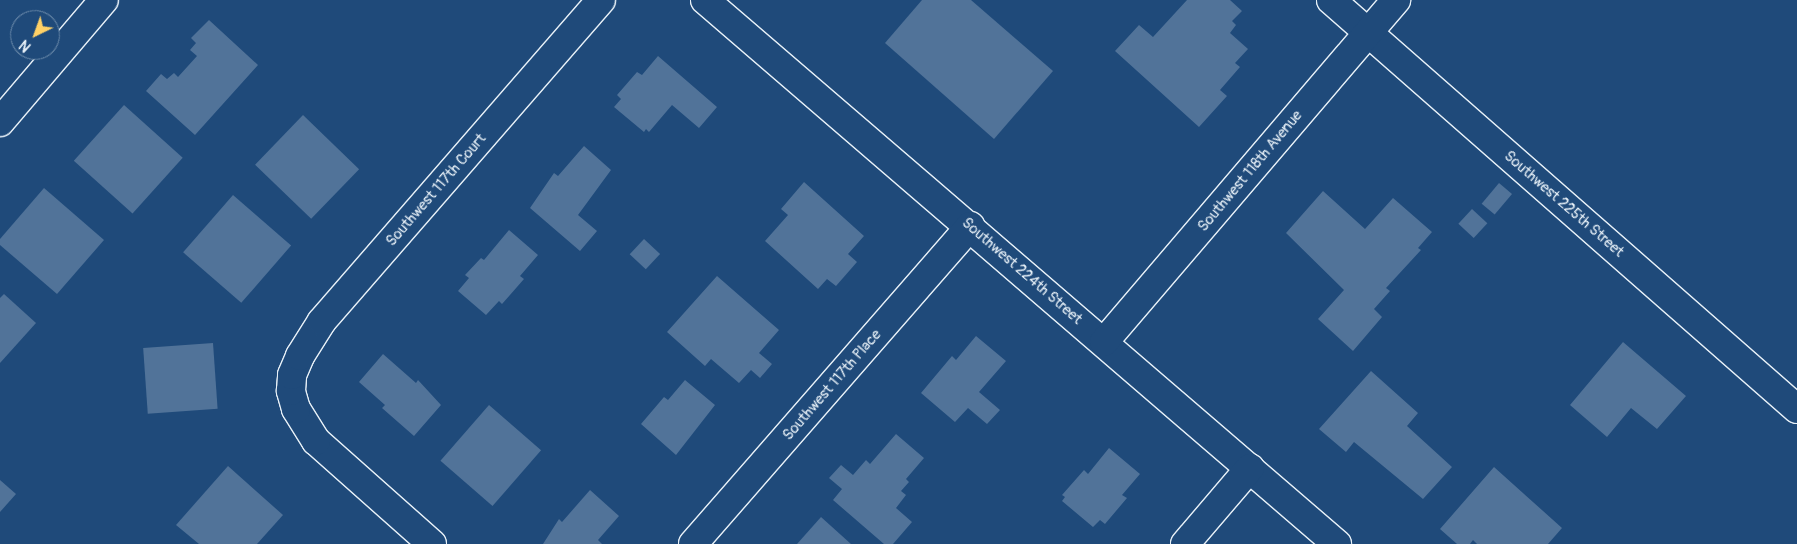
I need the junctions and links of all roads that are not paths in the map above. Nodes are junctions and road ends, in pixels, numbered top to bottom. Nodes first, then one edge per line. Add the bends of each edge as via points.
1 (104, 0) edge
2 (601, 0) edge
3 (705, 0) edge
4 (1331, 0) edge
5 (1396, 0) edge
6 (1368, 32) junction
7 (0, 122) edge
8 (970, 226) junction
9 (1104, 342) junction
10 (1797, 409) edge
11 (1250, 468) junction
12 (432, 544) edge
13 (693, 544) edge
14 (1185, 544) edge
15 (1336, 544) edge

1 - 7 street
2 - 12 street, Southwest 117th Court via 322,321 292,375 291,391 296,409 316,440
3 - 8 street, Southwest 224th Street
4 - 6 street, Southwest 225th Street
5 - 6 street, Southwest 118th Avenue
6 - 9 street, Southwest 118th Avenue
6 - 10 street, Southwest 225th Street
8 - 9 street, Southwest 224th Street
8 - 13 street, Southwest 117th Place
9 - 11 street, Southwest 224th Street
11 - 14 street
11 - 15 street, Southwest 224th Street

